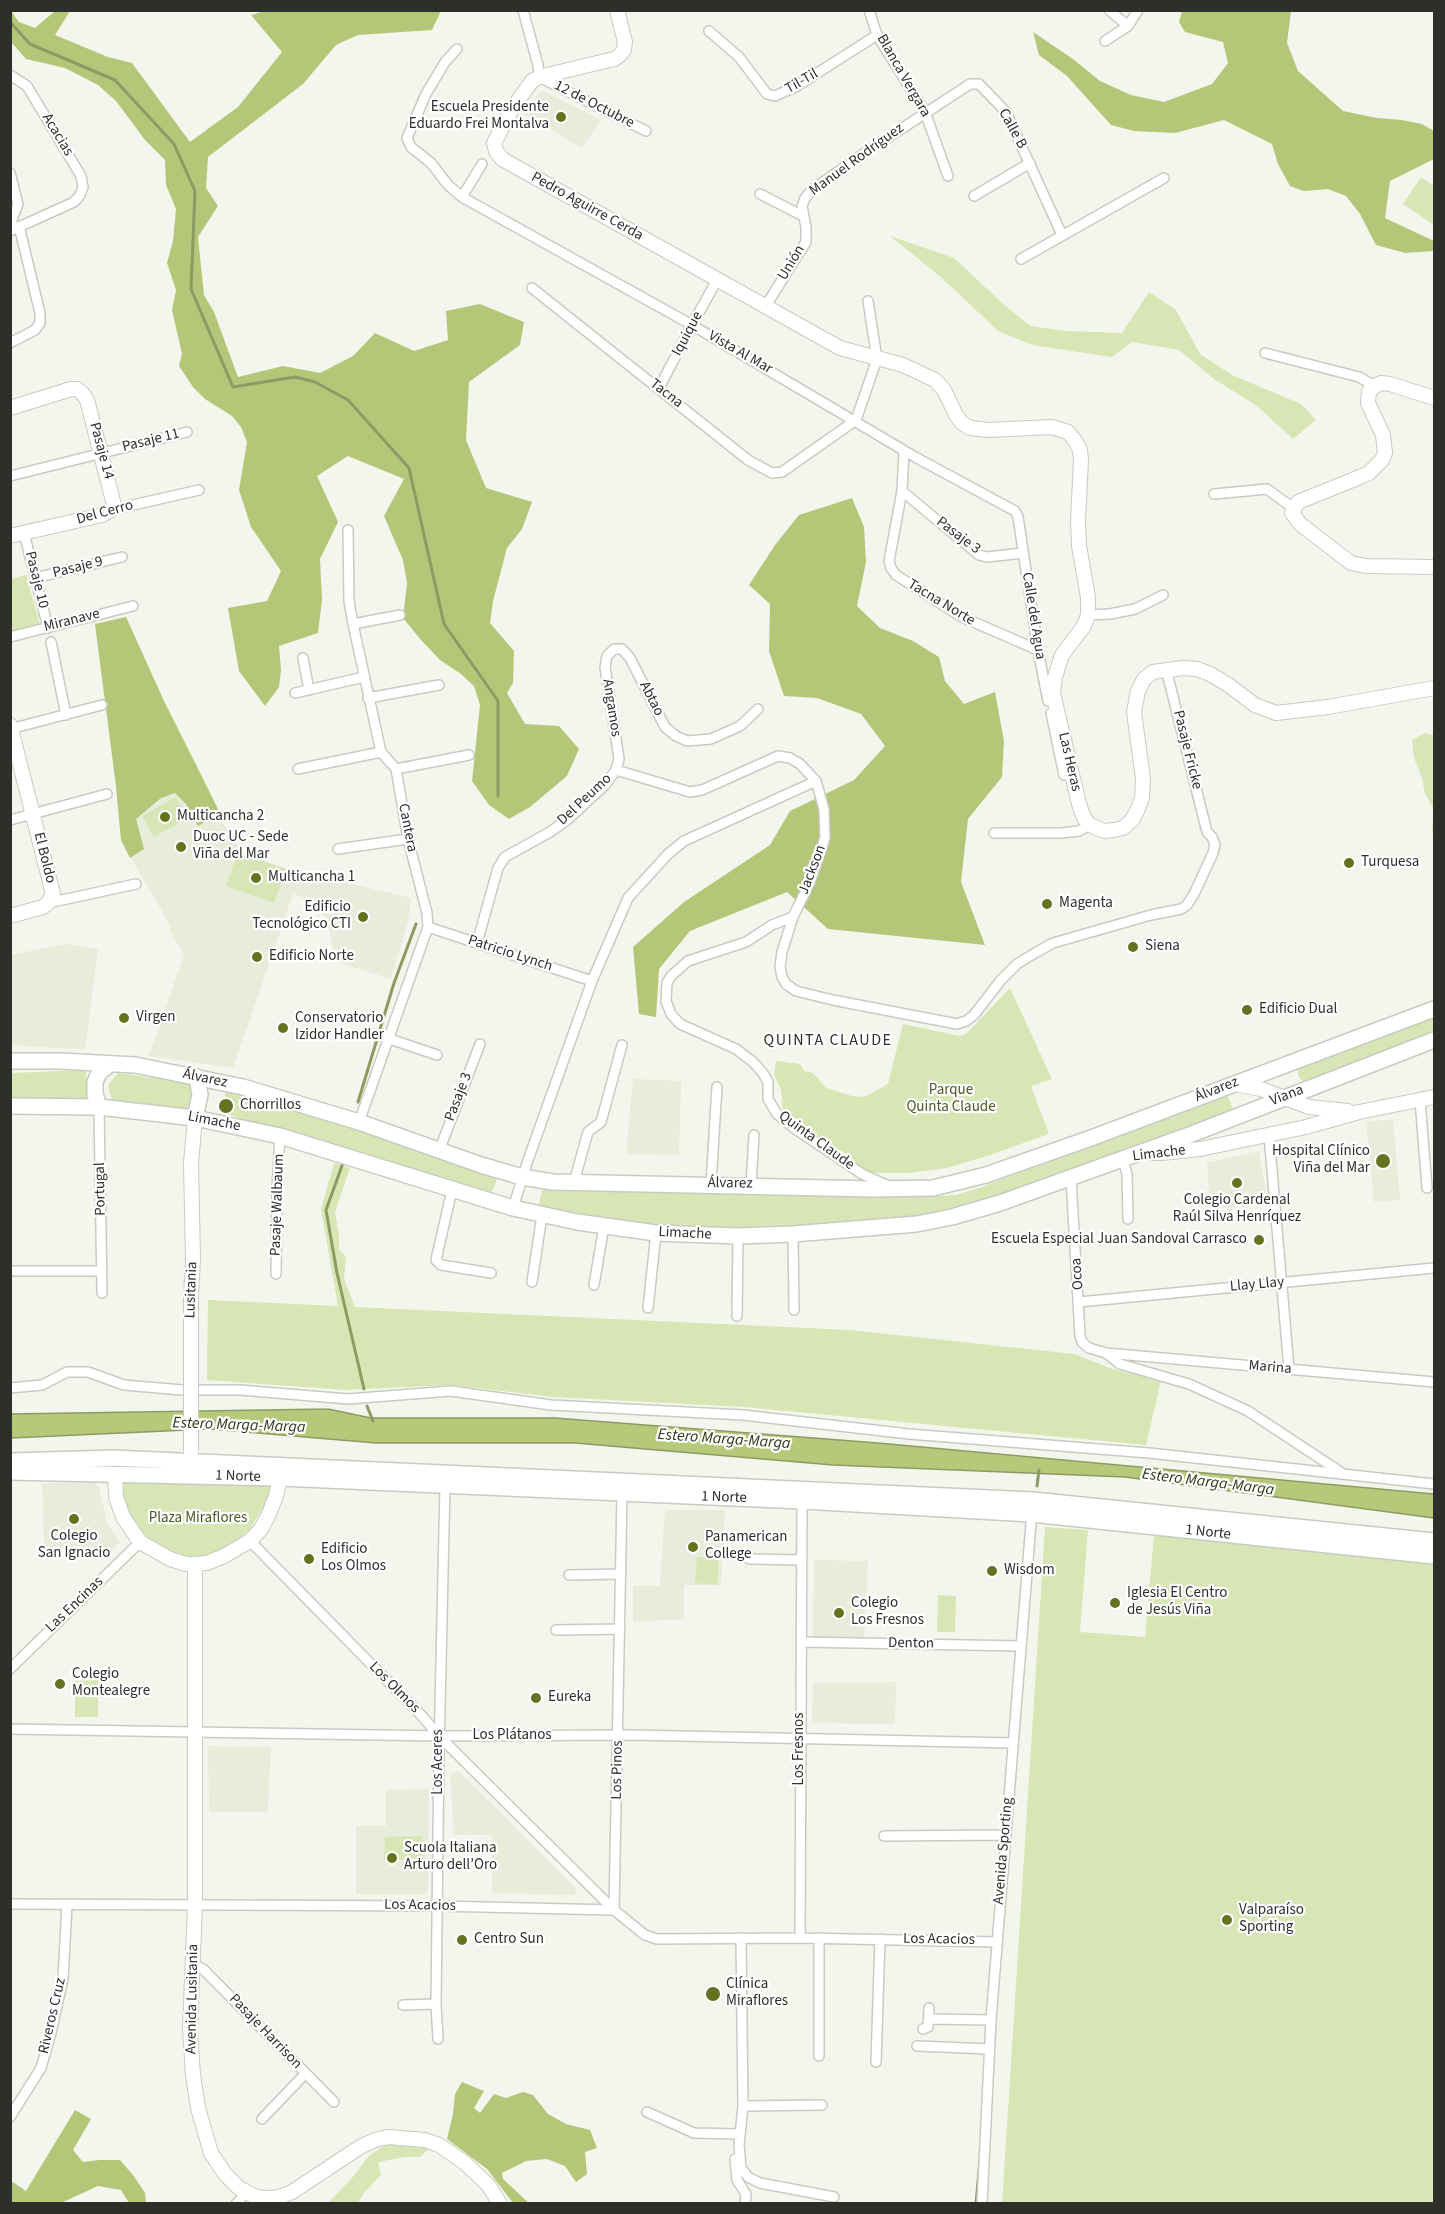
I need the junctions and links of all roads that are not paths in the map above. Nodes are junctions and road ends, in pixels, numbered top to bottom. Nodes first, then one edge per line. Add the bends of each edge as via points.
1 (523, 10) edge
2 (617, 10) edge
3 (870, 10) edge
4 (1109, 10) edge
5 (1138, 10) edge
6 (1128, 26) junction
7 (709, 31) dead end
8 (877, 35) junction
9 (1105, 41) dead end
10 (457, 49) dead end
11 (10, 75) edge
12 (539, 77) junction
13 (926, 112) junction
14 (646, 131) dead end
15 (1030, 163) junction
16 (482, 164) dead end
17 (10, 173) edge
18 (948, 176) dead end
19 (1164, 178) dead end
20 (760, 194) dead end
21 (974, 196) dead end
22 (462, 197) junction
23 (803, 216) junction
24 (13, 227) edge
25 (1062, 235) junction
26 (1021, 259) dead end
27 (717, 280) junction
28 (532, 288) dead end
29 (868, 301) dead end
30 (765, 307) junction
31 (692, 325) junction
32 (10, 343) edge
33 (1265, 352) dead end
34 (876, 360) junction
35 (1375, 386) junction
36 (659, 388) junction
37 (1434, 398) edge
38 (10, 408) edge
39 (856, 420) junction
40 (187, 432) dead end
41 (904, 451) junction
42 (102, 454) junction
43 (10, 476) edge
44 (199, 490) dead end
45 (902, 491) junction
46 (1214, 494) dead end
47 (1293, 508) junction
48 (111, 510) junction
49 (1016, 511) joint
50 (348, 531) dead end
51 (17, 534) edge
52 (1023, 553) junction
53 (122, 557) dead end
54 (1434, 567) edge
55 (35, 578) junction
56 (1163, 595) dead end
57 (133, 606) dead end
58 (400, 615) dead end
59 (1088, 615) junction
60 (353, 624) junction
61 (48, 628) junction
62 (10, 637) edge
63 (51, 642) dead end
64 (614, 649) joint
65 (1038, 650) junction
66 (303, 658) dead end
67 (1166, 669) junction
68 (364, 677) junction
69 (439, 685) dead end
70 (1434, 688) edge
71 (309, 690) junction
72 (295, 693) dead end
73 (368, 698) junction
74 (102, 705) dead end
75 (758, 709) dead end
76 (66, 715) junction
77 (1054, 715) junction
78 (11, 727) edge
79 (381, 752) junction
80 (469, 755) dead end
81 (298, 768) dead end
82 (396, 769) junction
83 (616, 771) junction
84 (1064, 775) dead end
85 (816, 781) junction
86 (107, 794) dead end
87 (34, 815) junction
88 (10, 820) edge
89 (1090, 825) junction
90 (1207, 832) joint
91 (994, 833) dead end
92 (408, 839) junction
93 (338, 849) dead end
94 (136, 884) dead end
95 (48, 903) junction
96 (10, 916) edge
97 (793, 917) junction
98 (428, 927) junction
99 (477, 943) junction
100 (592, 981) junction
101 (1434, 1009) edge
102 (387, 1038) junction
103 (1434, 1040) edge
104 (480, 1044) dead end
105 (622, 1045) dead end
106 (436, 1055) dead end
107 (10, 1061) edge
108 (110, 1064) junction
109 (196, 1077) junction
110 (1234, 1084) junction
111 (717, 1087) dead end
112 (1284, 1097) junction
113 (1434, 1097) edge
114 (1420, 1100) junction
115 (10, 1106) edge
116 (99, 1107) junction
117 (1309, 1107) junction
118 (1359, 1112) junction
119 (195, 1118) junction
120 (359, 1122) junction
121 (1306, 1127) junction
122 (754, 1135) dead end
123 (1269, 1135) junction
124 (280, 1136) junction
125 (439, 1151) junction
126 (1140, 1153) junction
127 (1123, 1159) junction
128 (522, 1177) junction
129 (1071, 1178) junction
130 (574, 1182) junction
131 (711, 1184) junction
132 (751, 1185) junction
133 (894, 1188) junction
134 (1427, 1188) dead end
135 (452, 1190) junction
136 (513, 1208) junction
137 (542, 1215) junction
138 (1128, 1219) dead end
139 (604, 1226) junction
140 (656, 1233) junction
141 (793, 1234) junction
142 (738, 1236) junction
143 (1434, 1268) edge
144 (10, 1271) edge
145 (102, 1271) junction
146 (491, 1273) dead end
147 (276, 1274) dead end
148 (532, 1282) dead end
149 (1282, 1282) junction
150 (594, 1285) dead end
151 (102, 1293) dead end
152 (1080, 1302) junction
153 (648, 1308) dead end
154 (794, 1310) dead end
155 (737, 1316) dead end
156 (1106, 1353) junction
157 (1289, 1369) junction
158 (1434, 1382) edge
159 (10, 1388) edge
160 (10, 1461) edge
161 (167, 1462) junction
162 (191, 1463) junction
163 (10, 1472) edge
164 (280, 1472) junction
165 (115, 1474) junction
166 (1345, 1475) junction
167 (1434, 1484) edge
168 (445, 1485) junction
169 (622, 1494) junction
170 (802, 1501) junction
171 (1032, 1507) junction
172 (250, 1540) junction
173 (1434, 1541) edge
174 (141, 1542) junction
175 (1434, 1556) edge
176 (749, 1559) dead end
177 (801, 1560) junction
178 (195, 1564) junction
179 (621, 1574) junction
180 (569, 1575) dead end
181 (620, 1629) junction
182 (556, 1630) dead end
183 (801, 1642) junction
184 (1021, 1646) junction
185 (10, 1669) edge
186 (10, 1729) edge
187 (194, 1733) junction
188 (618, 1735) junction
189 (439, 1737) junction
190 (800, 1738) junction
191 (1013, 1743) junction
192 (1005, 1835) junction
193 (884, 1836) dead end
194 (10, 1904) edge
195 (67, 1905) junction
196 (195, 1905) junction
197 (438, 1906) junction
198 (615, 1910) junction
199 (741, 1938) junction
200 (800, 1938) junction
201 (819, 1938) junction
202 (880, 1939) junction
203 (997, 1942) junction
204 (193, 1964) junction
205 (436, 2004) junction
206 (403, 2005) dead end
207 (929, 2008) dead end
208 (929, 2019) junction
209 (991, 2020) junction
210 (923, 2029) dead end
211 (438, 2039) dead end
212 (917, 2046) dead end
213 (989, 2049) junction
214 (819, 2056) dead end
215 (876, 2062) dead end
216 (305, 2074) junction
217 (334, 2102) dead end
218 (822, 2105) dead end
219 (743, 2106) junction
220 (647, 2112) dead end
221 (10, 2117) edge
222 (262, 2119) dead end
223 (739, 2134) junction
224 (739, 2145) junction
225 (834, 2197) dead end
226 (241, 2198) edge
227 (500, 2204) edge
228 (746, 2204) edge
229 (982, 2204) edge

1 - 12 street, 12 de Octubre
2 - 12 street via 625,42 620,56
3 - 8 street, Blanca Vergara
4 - 6 street
5 - 6 street
6 - 9 street
7 - 8 street, Til-Til via 739,57 767,94 775,96
8 - 13 street, Blanca Vergara
10 - 22 street, Vista Al Mar via 426,94 407,138 411,147
11 - 24 street, Acacias via 27,86 81,176 83,187 74,202
12 - 14 street, 12 de Octubre
12 - 27 street, Pedro Aguirre Cerda via 526,88 494,143 502,159
13 - 15 street, Calle B via 970,84 979,84 1006,112
13 - 18 street, Blanca Vergara
13 - 23 street, Manuel Rodríguez via 812,190 802,206
15 - 21 street
15 - 25 street, Calle B
16 - 22 street
17 - 24 street via 18,204
19 - 25 street
20 - 23 street
22 - 31 street, Vista Al Mar
23 - 30 street, Unión via 806,242
24 - 32 street via 40,323 35,330
25 - 26 street
27 - 30 street, Pedro Aguirre Cerda
27 - 31 street, Iquique
28 - 36 street, Tacna
29 - 34 street
30 - 34 street, Pedro Aguirre Cerda via 840,348
31 - 36 street, Iquique
31 - 39 street, Vista Al Mar
33 - 35 street via 1359,376
34 - 39 street
34 - 59 street via 903,365 935,380 956,415 970,428 1052,427 1072,436 1081,460 1079,546
35 - 37 street via 1390,384
35 - 47 street via 1369,391 1368,403 1383,435 1382,460 1369,473 1307,497
36 - 39 street, Tacna via 748,460 772,473 782,472
38 - 42 street, Pasaje 14 via 76,389 87,400
39 - 41 street, Vista Al Mar
40 - 42 street, Pasaje 11
41 - 45 street, Tacna Norte
41 - 49 street, Vista Al Mar
42 - 43 street, Pasaje 11
42 - 48 street, Pasaje 14 via 114,500
44 - 48 street, Del Cerro
45 - 52 street, Pasaje 3 via 979,555
45 - 65 street, Tacna Norte via 889,561 896,575 978,625
46 - 47 street via 1267,489
47 - 54 street via 1299,524 1351,563
48 - 51 street, Del Cerro
49 - 52 street, Calle del Agua
50 - 60 street
51 - 55 street, Pasaje 10
52 - 65 street, Calle del Agua
53 - 55 street, Pasaje 9
55 - 61 street, Pasaje 10
56 - 59 street via 1135,609
57 - 61 street, Miranave
58 - 60 street
59 - 77 street, Las Heras via 1058,664
60 - 68 street
61 - 62 street, Miranave
63 - 76 street
64 - 75 street, Abtao via 622,649 630,658 665,727 687,741 711,739 740,726
64 - 83 street, Angamos via 607,656 605,667 619,759
65 - 77 street, Calle del Agua
66 - 71 street
67 - 70 street via 1197,669 1210,674 1255,705 1276,712
67 - 89 street via 1144,679 1138,691 1134,712 1143,798 1137,811 1123,828 1104,831
67 - 90 street, Pasaje Fricke
68 - 71 street
68 - 73 street
69 - 73 street
71 - 72 street
73 - 79 street
74 - 76 street
76 - 78 street
77 - 84 street, Las Heras
77 - 89 street, Las Heras via 1079,804
78 - 87 street, El Boldo
79 - 81 street
79 - 82 street
80 - 82 street
82 - 92 street, Cantera
83 - 85 street, Del Peumo via 690,792 778,756 800,764
83 - 99 street, Del Peumo via 567,820 505,857 498,868
85 - 97 street, Jackson via 824,809 825,838
85 - 100 street via 684,841 668,854 628,898
86 - 87 street
87 - 88 street
87 - 95 street, El Boldo via 53,894
89 - 91 street via 1060,833
90 - 97 street, Jackson via 1214,841 1213,853 1187,905 1053,943 1017,964 974,1015 957,1024 796,991 786,984 780,967
92 - 93 street
92 - 98 street, Cantera
94 - 95 street, El Boldo
95 - 96 street
97 - 133 street, Quinta Claude via 746,942 688,961 667,983 666,1001 680,1024 753,1062 768,1082 768,1099 777,1114 794,1128 862,1174
98 - 99 street, Patricio Lynch
98 - 102 street, Cantera
99 - 100 street, Patricio Lynch
100 - 128 street
101 - 110 main road, Álvarez
102 - 106 street
102 - 120 street, Cantera
103 - 112 main road, Viana
104 - 125 street, Pasaje 3
105 - 130 street via 601,1122 588,1132
107 - 108 main road, Álvarez
108 - 109 main road, Álvarez
108 - 116 main road via 95,1082
109 - 119 main road via 200,1095
109 - 120 main road, Álvarez via 267,1093
110 - 112 street, Limache
110 - 133 main road, Álvarez via 986,1175 933,1188
111 - 131 street
112 - 117 street, Limache
112 - 126 main road, Viana
113 - 114 street, Limache
114 - 118 street, Limache
114 - 134 street
115 - 116 main road, Limache
116 - 119 main road, Limache
116 - 145 street, Portugal
117 - 118 street, Limache
117 - 121 street
118 - 121 street, Limache
119 - 124 main road, Limache
119 - 162 street, Lusitania, bridge via 191,1162
120 - 125 main road, Álvarez
121 - 123 street, Limache
122 - 132 street
123 - 126 street, Limache via 1200,1149
123 - 149 street
124 - 135 main road, Limache
124 - 147 street, Pasaje Walbaum
125 - 128 main road, Álvarez
126 - 127 main road, Limache
127 - 129 main road, Limache
127 - 138 street
128 - 130 main road, Álvarez
128 - 136 street
129 - 141 main road, Limache via 952,1217 917,1224
129 - 152 street, Ocoa
130 - 131 main road, Álvarez
131 - 132 main road, Álvarez
132 - 133 main road, Álvarez
135 - 136 main road, Limache
135 - 146 street via 436,1260 441,1265
136 - 137 main road, Limache
137 - 139 main road, Limache
137 - 148 street
139 - 140 main road, Limache
139 - 150 street
140 - 142 main road, Limache
140 - 153 street
141 - 142 main road, Limache
141 - 154 street
142 - 155 street
143 - 149 street, Llay Llay
144 - 145 street
145 - 151 street, Portugal
149 - 152 street, Llay Llay
149 - 157 street
152 - 156 street, Ocoa via 1082,1342
156 - 157 street, Marina
156 - 166 street via 1120,1364 1189,1384 1248,1411
157 - 158 street, Marina
159 - 166 street via 42,1386 67,1372 88,1372 124,1385 348,1399 451,1391 552,1405 744,1415
160 - 161 main road, 1 Norte via 114,1458
161 - 162 main road, 1 Norte
161 - 165 main road via 125,1468
162 - 164 main road, 1 Norte
162 - 165 main road, 1 Norte
163 - 165 main road, 1 Norte
164 - 168 main road, 1 Norte
164 - 171 main road, 1 Norte
164 - 172 street via 269,1514
165 - 174 street via 116,1497 123,1517
166 - 167 street
168 - 169 main road, 1 Norte
168 - 189 street, Los Aceres
169 - 170 main road, 1 Norte
169 - 179 street, Los Pinos
170 - 171 main road, 1 Norte
170 - 177 street, Los Fresnos
171 - 173 main road, 1 Norte
171 - 175 main road, 1 Norte
171 - 184 street, Avenida Sporting
172 - 178 street via 224,1556
172 - 189 street, Los Olmos
174 - 178 street via 170,1559
174 - 185 street, Las Encinas
176 - 177 street
177 - 183 street, Los Fresnos
178 - 187 street, Avenida Lusitania
179 - 180 street
179 - 181 street, Los Pinos
181 - 182 street
181 - 188 street, Los Pinos
183 - 184 street, Denton
183 - 190 street, Los Fresnos
184 - 191 street, Avenida Sporting
186 - 187 street, Los Plátanos
187 - 189 street, Los Plátanos
187 - 196 street, Avenida Lusitania
188 - 189 street, Los Plátanos
188 - 190 street, Los Plátanos
188 - 198 street, Los Pinos
189 - 197 street, Los Aceres
189 - 198 street, Los Olmos
190 - 191 street, Los Plátanos
190 - 200 street, Los Fresnos
191 - 192 street, Avenida Sporting
192 - 193 street
192 - 203 street, Avenida Sporting
194 - 195 street, Los Acacios
195 - 196 street, Los Acacios
195 - 221 street, Riveros Cruz via 63,1979 51,2033 41,2068
196 - 197 street, Los Acacios
196 - 204 street, Avenida Lusitania
197 - 198 street, Los Acacios
197 - 205 street, Los Aceres
198 - 199 street, Los Acacios via 645,1935 657,1939
199 - 200 street, Los Acacios
199 - 219 street
200 - 201 street, Los Acacios
201 - 202 street, Los Acacios
201 - 214 street
202 - 203 street, Los Acacios
202 - 215 street
203 - 209 street, Avenida Sporting
204 - 216 street, Pasaje Harrison via 204,1969
204 - 226 street, Avenida Lusitania via 190,2029 198,2108 211,2153
205 - 206 street
205 - 211 street, Los Aceres
207 - 208 street
208 - 209 street
208 - 210 street via 928,2027
209 - 213 street, Avenida Sporting
212 - 213 street
213 - 229 street, Avenida Sporting
216 - 217 street, Pasaje Harrison
216 - 222 street
218 - 219 street
219 - 223 street
220 - 223 street via 694,2133
223 - 224 street
224 - 225 street via 741,2168 753,2180
224 - 228 street via 735,2163
226 - 227 street, Avenida Lusitania via 268,2198 292,2192 360,2147 397,2137 425,2140 452,2153 479,2175

